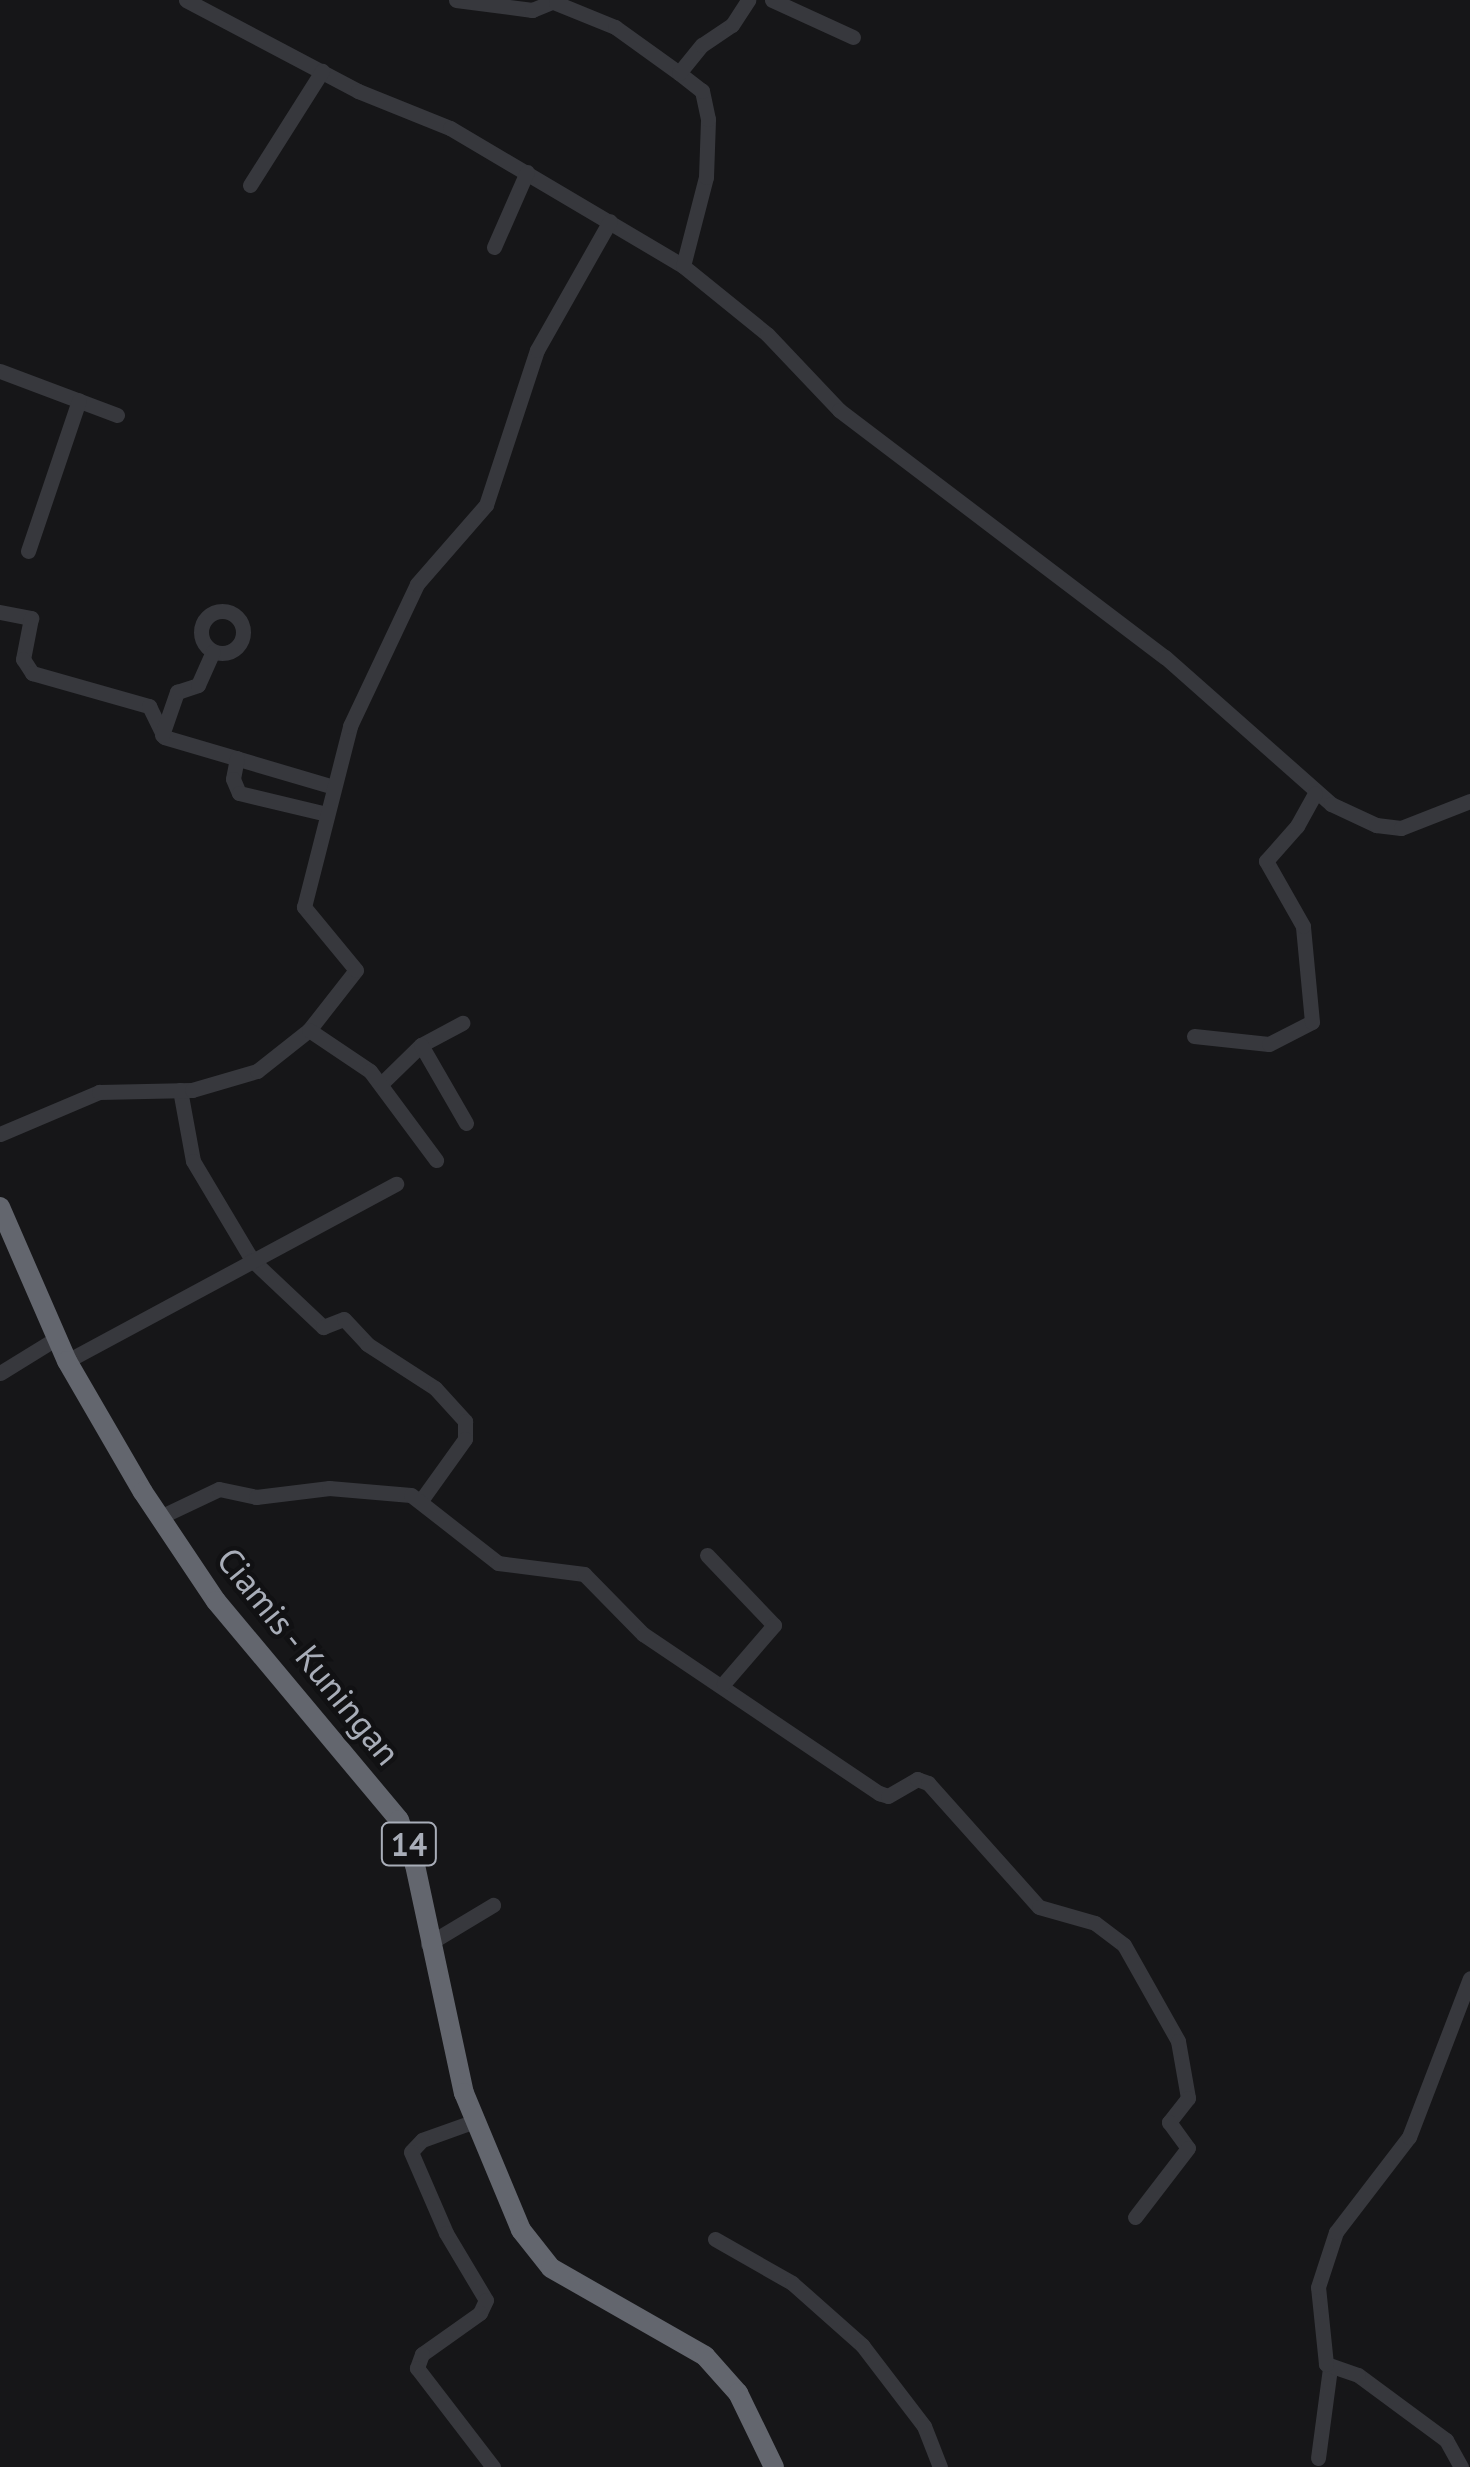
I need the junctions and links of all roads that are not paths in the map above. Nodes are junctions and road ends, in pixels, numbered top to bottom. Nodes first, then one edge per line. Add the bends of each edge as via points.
1 (186, 0) edge
2 (456, 0) edge
3 (748, 0) edge
4 (772, 0) edge
5 (556, 2) edge
6 (217, 7) edge
7 (853, 37) dead end
8 (322, 71) junction
9 (679, 74) junction
10 (527, 172) junction
11 (250, 185) dead end
12 (610, 222) junction
13 (494, 246) dead end
14 (684, 266) junction
15 (0, 371) edge
16 (79, 400) junction
17 (117, 415) dead end
18 (28, 552) dead end
19 (0, 612) edge
20 (213, 652) dead end
21 (162, 736) junction
22 (237, 758) junction
23 (330, 786) junction
24 (1314, 794) junction
25 (1470, 801) edge
26 (322, 814) junction
27 (462, 1023) dead end
28 (308, 1030) junction
29 (1194, 1036) dead end
30 (421, 1046) junction
31 (380, 1084) junction
32 (180, 1090) junction
33 (466, 1123) dead end
34 (0, 1134) edge
35 (436, 1160) dead end
36 (396, 1184) dead end
37 (0, 1208) edge
38 (252, 1260) junction
39 (56, 1338) junction
40 (67, 1361) junction
41 (0, 1373) edge
42 (422, 1499) junction
43 (160, 1518) junction
44 (707, 1555) dead end
45 (724, 1684) junction
46 (492, 1905) dead end
47 (428, 1944) junction
48 (1470, 1978) edge
49 (475, 2121) junction
50 (1134, 2217) dead end
51 (715, 2239) dead end
52 (1330, 2368) junction
53 (1318, 2458) dead end
54 (493, 2467) edge
55 (774, 2467) edge
56 (940, 2467) edge
57 (1461, 2467) edge

1 - 6 street
2 - 5 street via 532,10
3 - 9 street via 729,28 702,45
4 - 7 street
5 - 9 street via 615,27
6 - 8 street
8 - 10 street via 435,121
8 - 11 street
9 - 14 street via 702,91 708,119 706,178
10 - 12 street
10 - 13 street
12 - 14 street
12 - 23 street via 537,350 486,504 409,596
14 - 24 street via 767,334 839,410 1166,657
15 - 16 street
16 - 17 street
16 - 18 street
19 - 21 street via 30,618 23,659 28,671 149,706
20 - 21 street via 198,685 177,692
21 - 22 street
22 - 23 street
22 - 26 street via 233,779 239,793
23 - 26 street
24 - 25 street via 1391,828
24 - 29 street via 1266,861 1302,926 1312,1022 1269,1044
26 - 28 street via 304,906 356,970
27 - 30 street
28 - 31 street
28 - 32 street via 257,1071
30 - 31 street
30 - 33 street
31 - 35 street
32 - 34 street via 99,1092
32 - 38 street via 193,1161
36 - 38 street
37 - 39 highway, Ciamis - Kuningan / 14
38 - 40 street
38 - 42 street via 323,1327 344,1318 367,1344 435,1388 465,1421 465,1439
39 - 40 highway, Ciamis - Kuningan / 14
39 - 41 street
40 - 43 highway, Ciamis - Kuningan / 14
42 - 43 street via 362,1488 256,1497 218,1489
42 - 45 street via 498,1563 584,1574 643,1634
43 - 47 highway, Ciamis - Kuningan / 14 via 216,1601 394,1811 415,1864
44 - 45 street via 774,1625
45 - 50 street via 879,1793 888,1796 917,1779 928,1784 1039,1906 1096,1923 1136,1960 1180,2049 1188,2098 1169,2122 1188,2145
46 - 47 street
47 - 49 highway, Ciamis - Kuningan / 14
48 - 52 street via 1409,2136 1336,2232 1324,2258 1319,2329
49 - 54 street via 422,2140 412,2152 446,2233 486,2300 480,2313 422,2354 417,2368
49 - 55 highway, Ciamis - Kuningan / 14 via 512,2216 539,2256 704,2356 738,2393
51 - 56 street via 792,2283 862,2345 924,2426
52 - 53 street
52 - 57 street via 1358,2375 1446,2440

